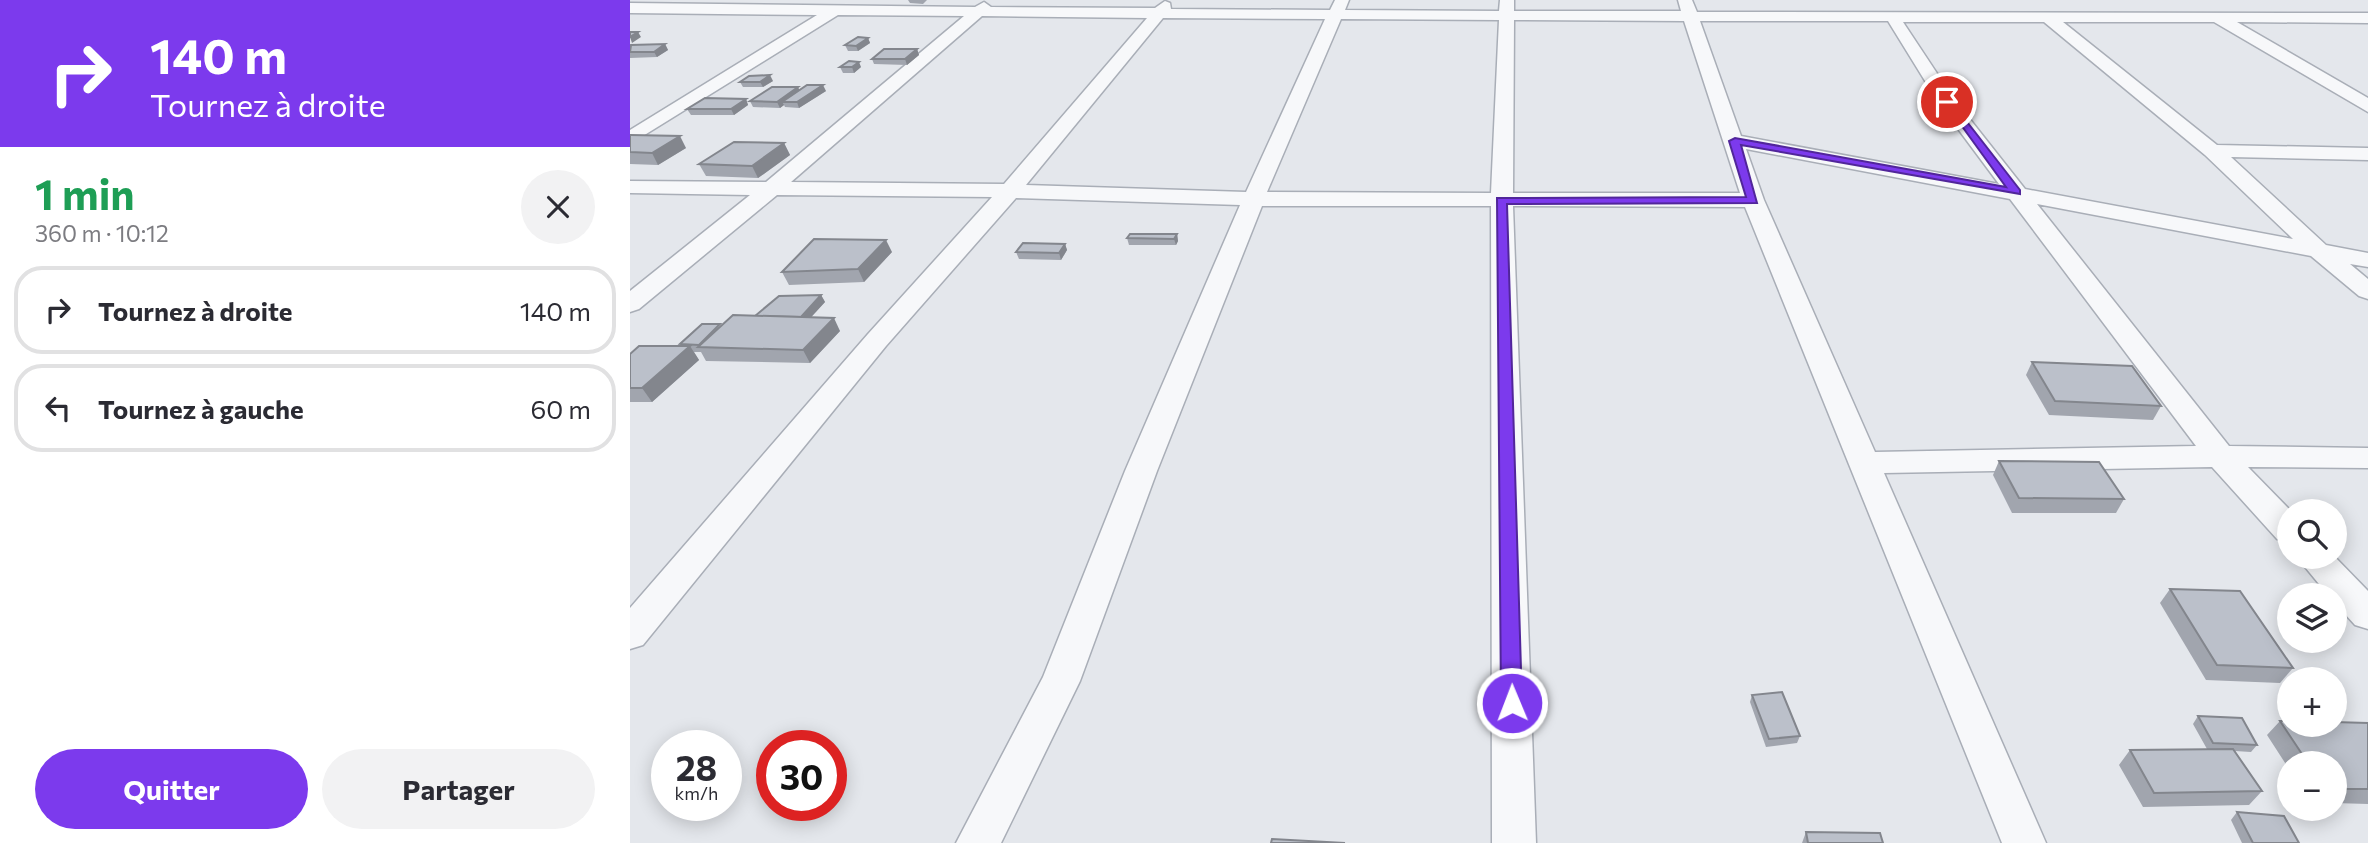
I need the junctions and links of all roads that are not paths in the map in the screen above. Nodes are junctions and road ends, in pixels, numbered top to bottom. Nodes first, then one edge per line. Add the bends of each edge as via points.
1 (676, 0) edge
2 (993, 0) edge
3 (844, 5) edge
4 (1687, 7) edge
5 (630, 8) edge
6 (658, 8) junction
7 (1163, 8) edge
8 (1340, 8) edge
9 (1508, 9) edge
10 (977, 13) junction
11 (1892, 16) junction
12 (2047, 17) junction
13 (2218, 18) junction
14 (2368, 18) edge
15 (630, 22) edge
16 (2368, 106) edge
17 (630, 138) edge
18 (1735, 141) junction
19 (2212, 151) junction
20 (2368, 154) edge
21 (630, 187) edge
22 (772, 188) junction
23 (1010, 191) junction
24 (2016, 192) junction
25 (1254, 199) junction
26 (1502, 200) junction
27 (1753, 200) junction
28 (2318, 250) junction
29 (2368, 260) edge
30 (2368, 291) edge
31 (630, 304) edge
32 (2220, 456) junction
33 (2368, 458) edge
34 (1863, 463) junction
35 (2277, 517) edge
36 (2325, 569) edge
37 (2368, 615) edge
38 (630, 634) edge
39 (978, 843) edge
40 (1514, 843) edge
41 (2024, 843) edge

1 - 6 street
2 - 10 street
3 - 6 street
3 - 10 street
3 - 17 street
4 - 9 street
4 - 11 street
4 - 18 street
5 - 6 street
6 - 15 street
7 - 8 street
7 - 10 street
7 - 23 street
8 - 9 street
8 - 25 street
9 - 26 street
10 - 22 street
11 - 12 street
11 - 24 street via 1947,102
12 - 13 street
12 - 19 street
13 - 14 street
13 - 16 street
18 - 24 street
18 - 27 street
19 - 20 street
19 - 28 street
21 - 22 street
22 - 23 street
22 - 31 street
23 - 25 street
23 - 38 street via 877,340
24 - 28 street
24 - 32 street
25 - 26 street
25 - 39 street via 1140,471 1061,681
26 - 27 street
26 - 40 street
27 - 34 street
28 - 29 street
28 - 30 street
32 - 33 street
32 - 34 street
32 - 35 street
34 - 41 street
36 - 37 street

